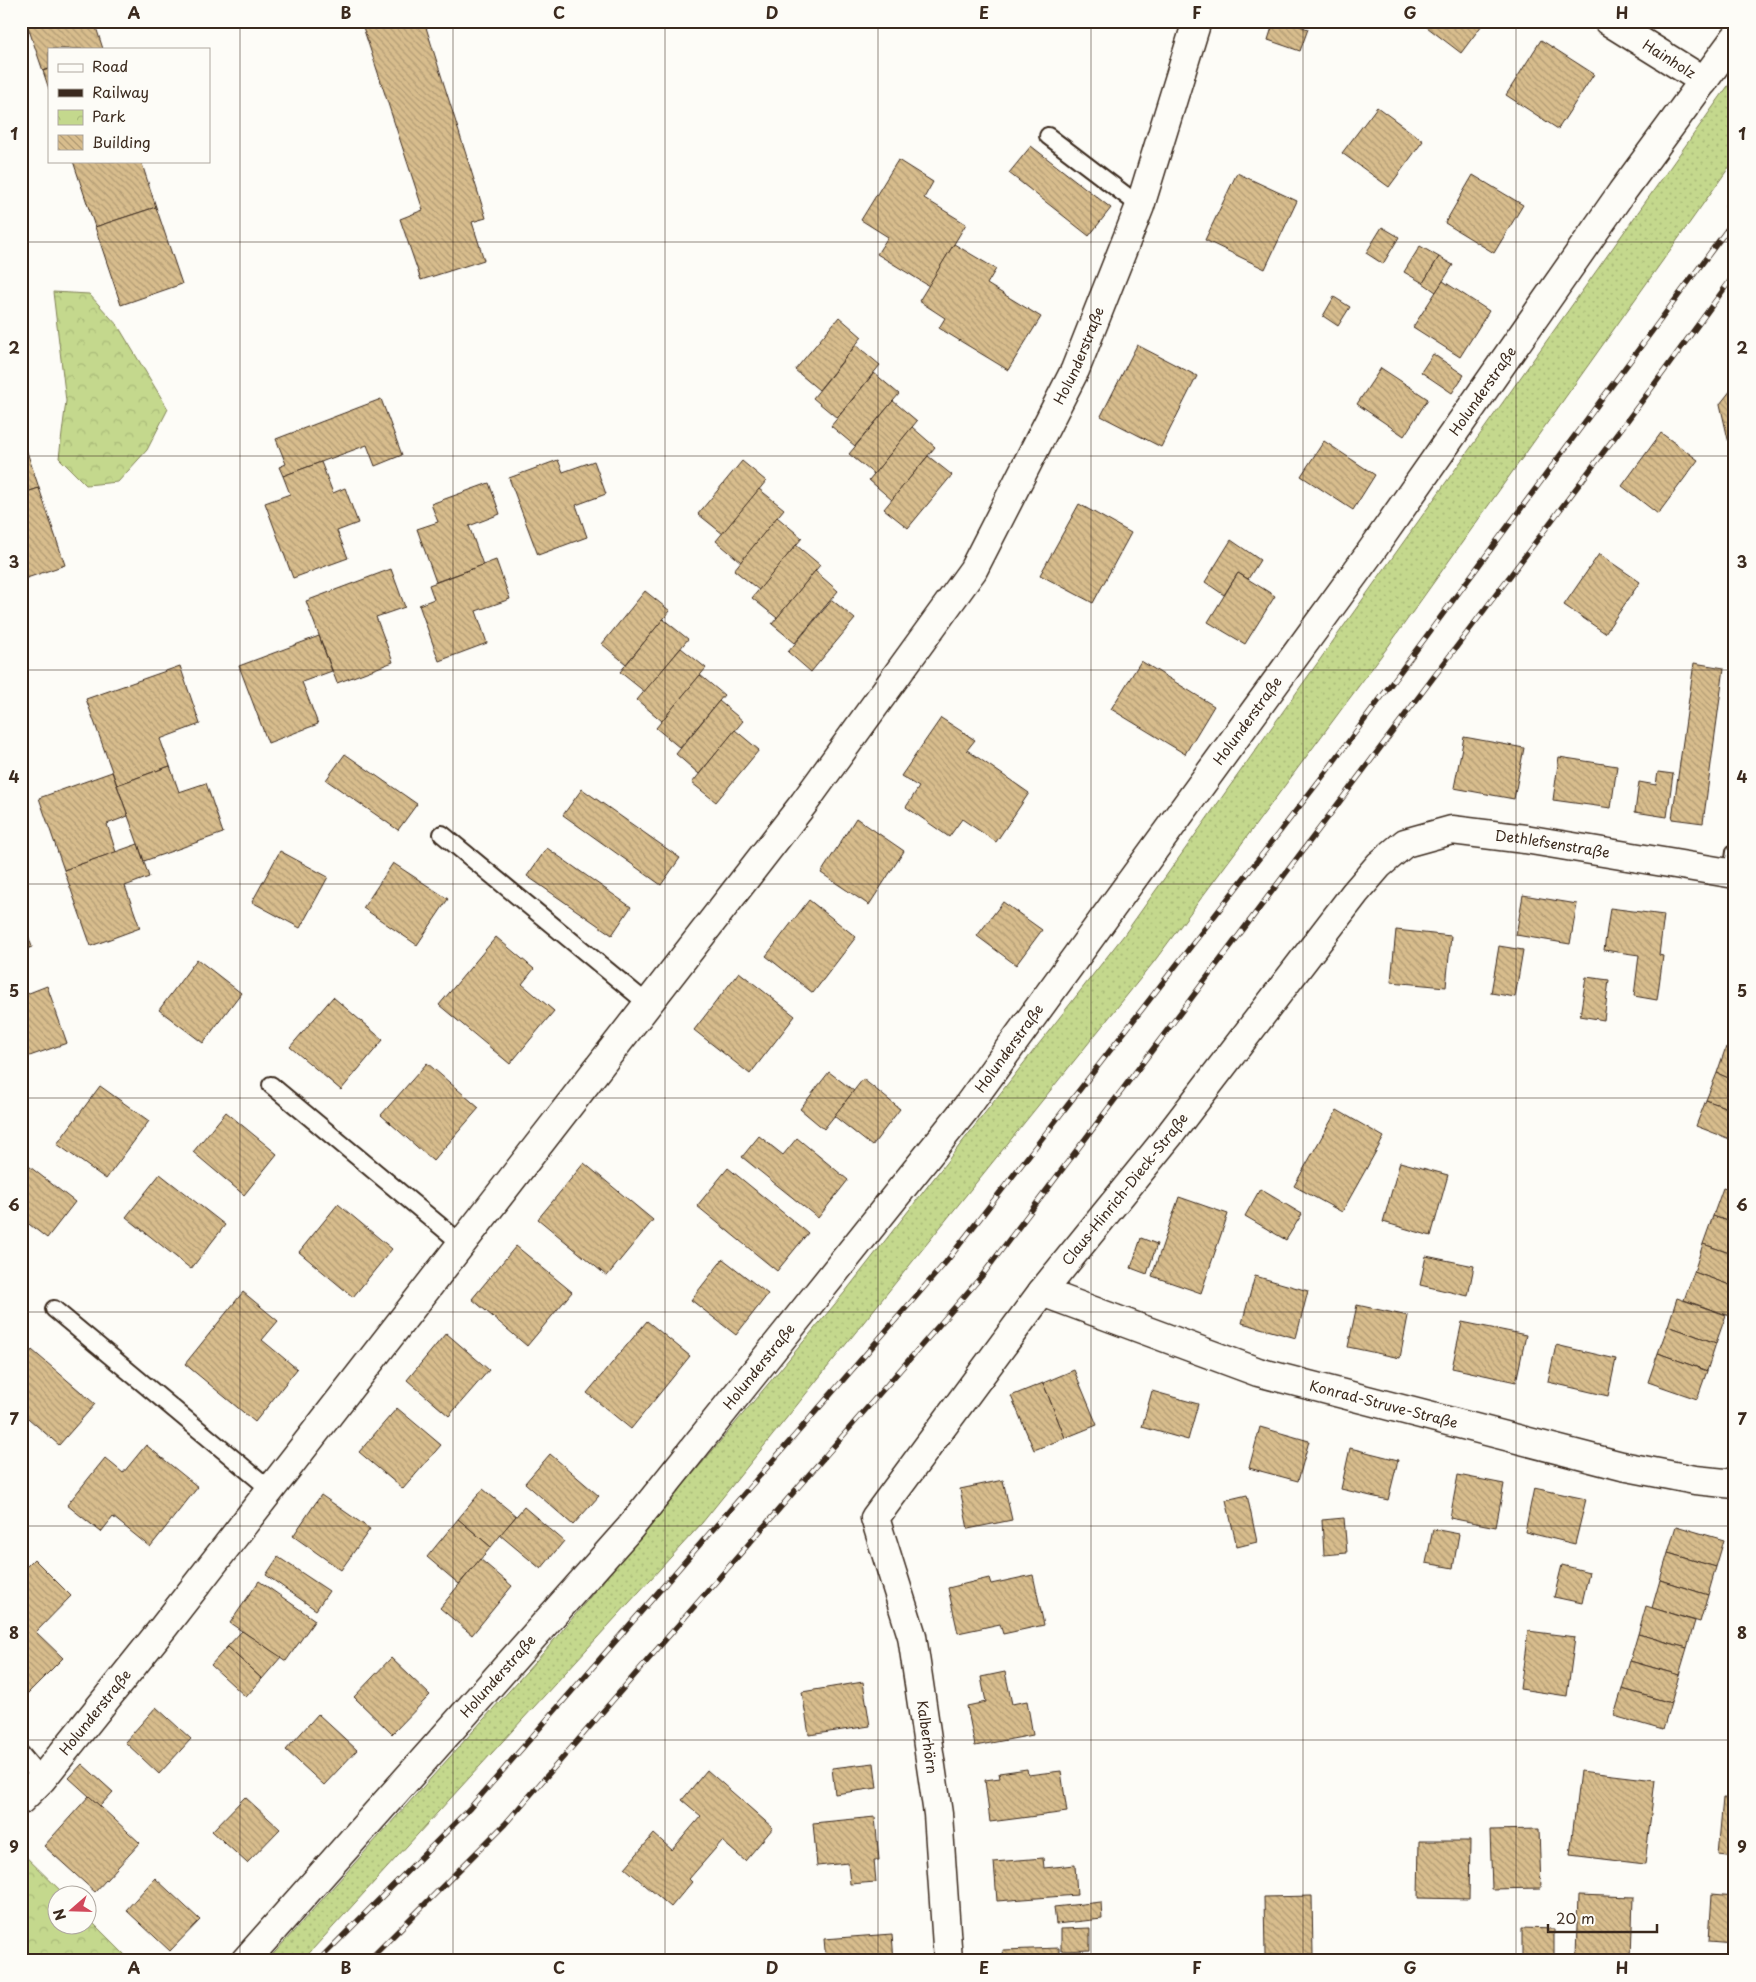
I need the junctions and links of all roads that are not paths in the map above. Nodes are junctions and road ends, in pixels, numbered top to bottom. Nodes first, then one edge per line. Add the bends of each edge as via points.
1 (1197, 21) edge
2 (1608, 21) edge
3 (1735, 38) edge
4 (1704, 81) junction
5 (1048, 136) dead end
6 (1140, 206) junction
7 (442, 834) dead end
8 (1379, 865) joint
9 (1734, 866) edge
10 (648, 1004) junction
11 (271, 1086) dead end
12 (462, 1244) junction
13 (1042, 1292) junction
14 (54, 1308) dead end
15 (1735, 1484) edge
16 (271, 1490) junction
17 (875, 1518) joint
18 (21, 1754) edge
19 (42, 1779) junction
20 (21, 1800) edge
21 (245, 1961) edge
22 (948, 1961) edge

1 - 6 street, Holunderstraße
2 - 4 street, Hainholz
3 - 4 street, Holunderstraße
4 - 21 street, Holunderstraße via 1622,192 1372,550 966,1108 630,1528
5 - 6 lane
6 - 10 street, Holunderstraße via 1076,370 973,570 804,803
7 - 10 lane
8 - 9 street, Dethlefsenstraße via 1404,843 1452,830
8 - 13 street, Claus-Hinrich-Dieck-Straße via 1165,1141
10 - 12 street, Holunderstraße
11 - 12 lane
12 - 16 street, Holunderstraße
13 - 15 street, Konrad-Struve-Straße via 1258,1372 1622,1466
13 - 17 street, Claus-Hinrich-Dieck-Straße
14 - 16 lane
16 - 19 street, Holunderstraße
17 - 22 street, Kalberhörn via 912,1636 938,1814
18 - 19 lane
19 - 20 street, Holunderstraße

